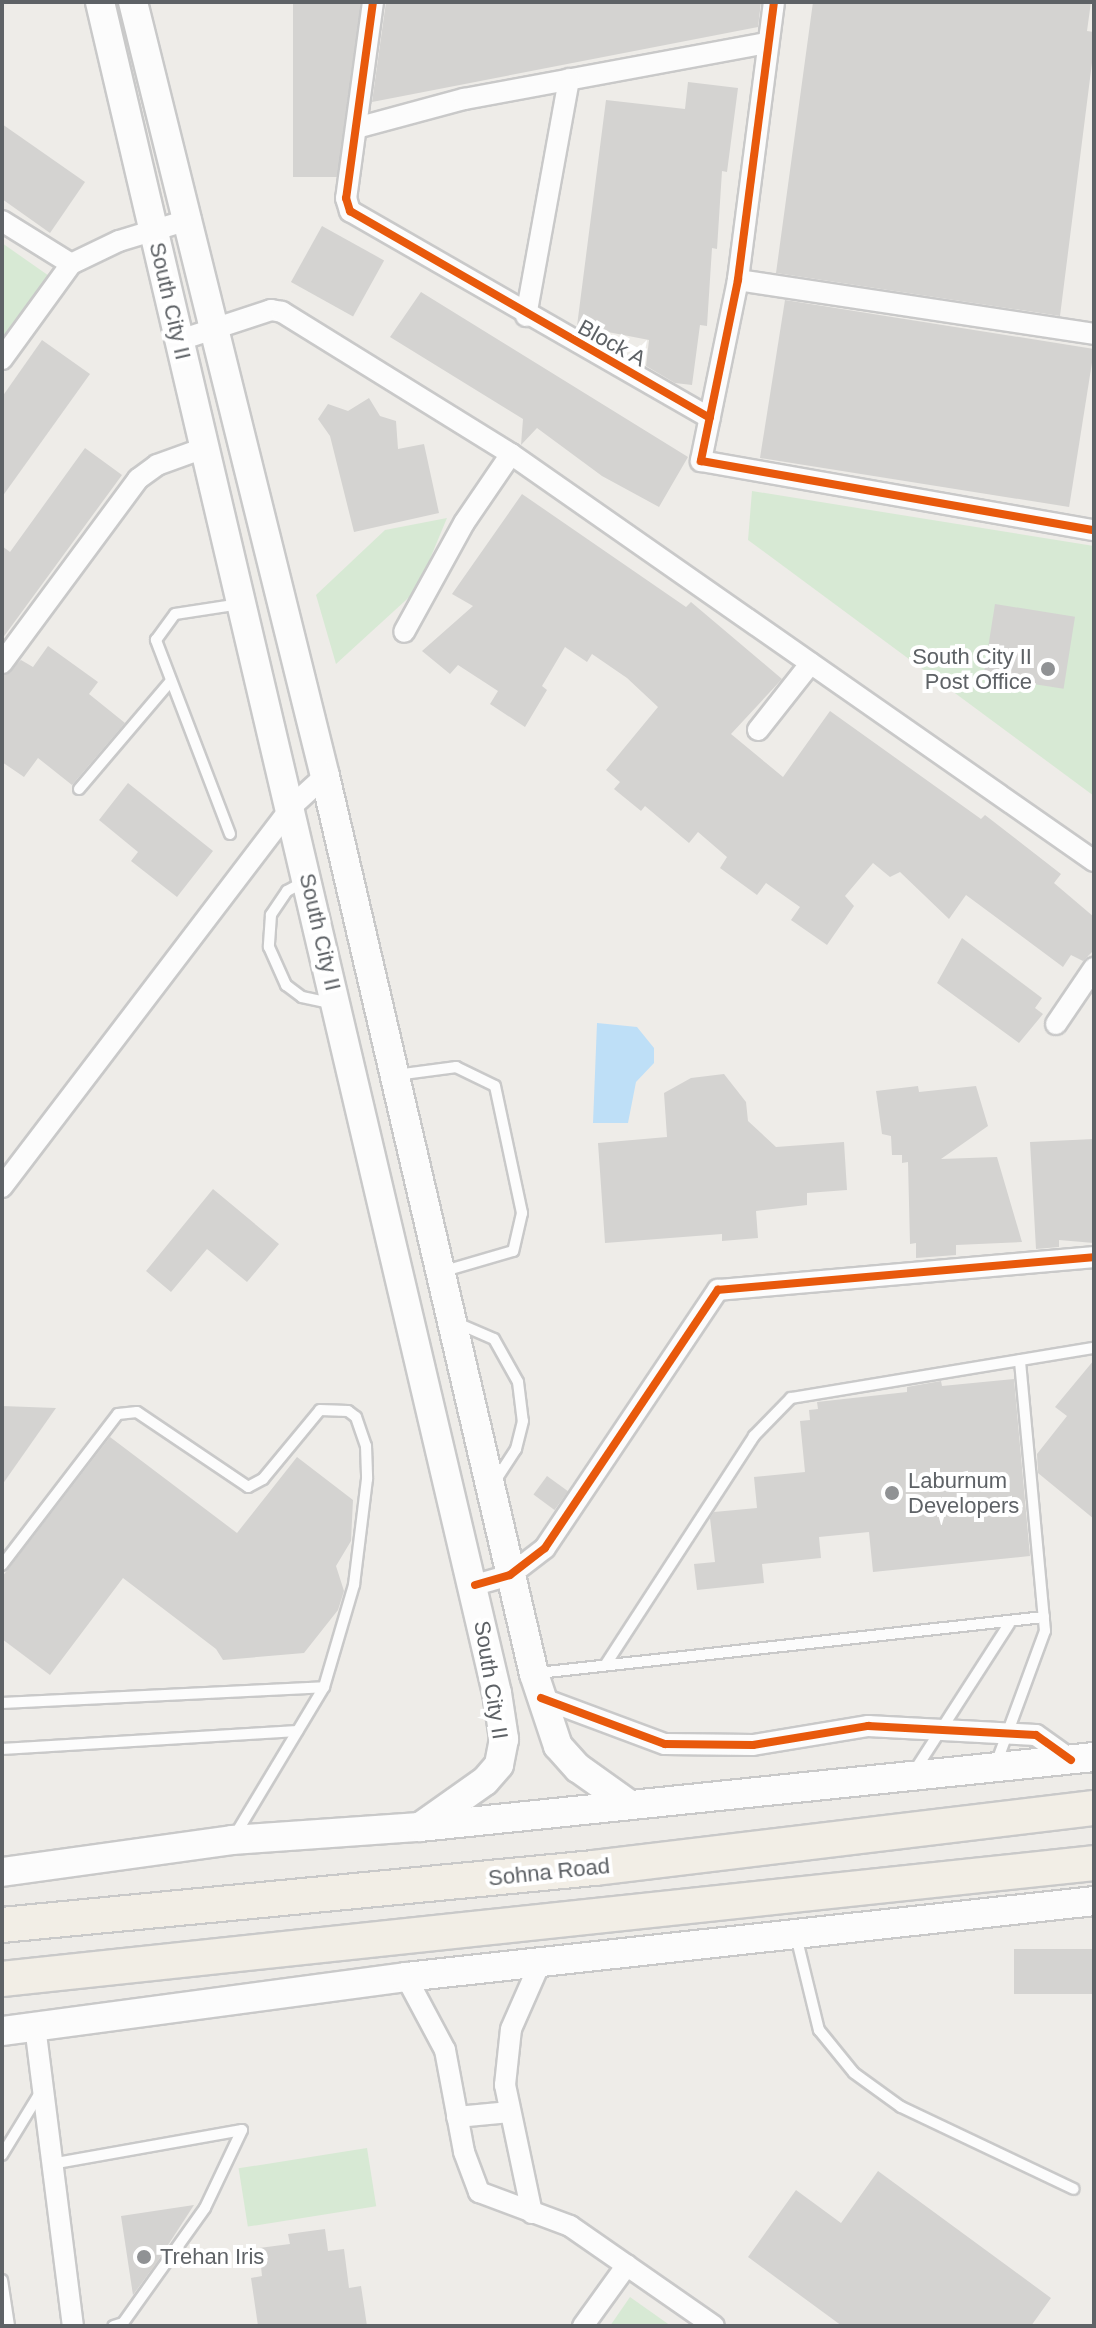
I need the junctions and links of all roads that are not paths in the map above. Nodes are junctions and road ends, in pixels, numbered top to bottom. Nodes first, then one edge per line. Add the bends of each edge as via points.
1 (100, 2) edge
2 (133, 2) edge
3 (373, 2) edge
4 (774, 2) edge
5 (767, 43) junction
6 (569, 79) junction
7 (360, 127) junction
8 (191, 219) junction
9 (2, 221) edge
10 (153, 229) junction
11 (71, 264) junction
12 (738, 280) junction
13 (526, 316) junction
14 (217, 328) junction
15 (1094, 334) edge
16 (180, 340) junction
17 (2, 359) edge
18 (710, 418) junction
19 (204, 448) junction
20 (511, 454) junction
21 (1094, 530) edge
22 (241, 603) junction
23 (404, 632) dead end
24 (2, 663) edge
25 (811, 663) junction
26 (171, 681) junction
27 (758, 730) dead end
28 (325, 776) junction
29 (79, 789) dead end
30 (291, 807) junction
31 (230, 834) dead end
32 (1094, 861) edge
33 (308, 880) junction
34 (1094, 968) edge
35 (337, 1003) junction
36 (1056, 1024) dead end
37 (394, 1075) junction
38 (2, 1187) edge
39 (1094, 1257) edge
40 (440, 1273) junction
41 (451, 1321) junction
42 (1094, 1348) edge
43 (1020, 1360) junction
44 (490, 1489) junction
45 (2, 1565) edge
46 (510, 1575) junction
47 (475, 1585) junction
48 (1044, 1617) junction
49 (1009, 1624) junction
50 (606, 1664) junction
51 (538, 1686) junction
52 (324, 1687) junction
53 (2, 1703) edge
54 (297, 1731) junction
55 (939, 1732) junction
56 (1008, 1735) junction
57 (2, 1749) edge
58 (1082, 1758) edge
59 (994, 1769) junction
60 (912, 1775) junction
61 (630, 1805) junction
62 (1094, 1808) edge
63 (420, 1827) junction
64 (232, 1840) junction
65 (1094, 1863) edge
66 (2, 1872) edge
67 (1094, 1901) edge
68 (2, 1925) edge
69 (795, 1932) junction
70 (541, 1961) junction
71 (406, 1977) junction
72 (2, 1979) edge
73 (35, 2026) junction
74 (2, 2031) edge
75 (41, 2091) junction
76 (510, 2112) junction
77 (457, 2117) junction
78 (2, 2155) edge
79 (49, 2165) junction
80 (1074, 2189) dead end
81 (532, 2213) junction
82 (627, 2265) junction
83 (2, 2280) edge
84 (9, 2326) edge
85 (73, 2326) edge
86 (113, 2326) edge
87 (583, 2326) edge
88 (714, 2326) edge

1 - 10 main road, South City II
2 - 8 main road, South City II
3 - 7 street, Block A
4 - 5 street
5 - 6 street
5 - 12 street
6 - 7 street via 464,99
6 - 13 street
7 - 13 street, Block A via 346,198 350,211
8 - 10 street
8 - 14 main road, South City II
9 - 11 street
10 - 11 street
10 - 16 main road, South City II
11 - 17 street
12 - 15 street
12 - 18 street
13 - 18 street, Block A
14 - 16 street
14 - 20 street via 271,310 282,312
14 - 28 main road, South City II
16 - 19 main road, South City II
18 - 21 street via 701,461
19 - 22 main road, South City II
19 - 24 street via 157,465 138,479
20 - 23 street via 464,523
20 - 25 street
22 - 26 lane via 175,614 166,621 156,640
22 - 30 main road, South City II
25 - 27 street
25 - 32 street
26 - 29 lane
26 - 31 lane
28 - 30 street
28 - 37 main road, South City II
30 - 33 main road, South City II
30 - 38 street
33 - 35 main road, South City II
33 - 35 lane via 280,898 267,928 269,947 286,985 302,997
34 - 36 street
35 - 47 main road, South City II
37 - 40 main road, South City II
37 - 40 lane via 456,1067 495,1086 522,1213 513,1251
39 - 46 street via 718,1290 545,1548
40 - 41 main road, South City II
41 - 44 main road, South City II
41 - 44 lane via 494,1339 518,1382 523,1421 516,1449
42 - 43 lane
43 - 48 lane
43 - 50 lane via 791,1398 754,1436
44 - 46 main road, South City II
45 - 52 lane via 118,1414 137,1412 248,1487 263,1479 320,1410 348,1411 363,1428 367,1479 354,1585
46 - 47 street
46 - 51 main road, South City II
47 - 63 main road, South City II via 504,1739 499,1765
48 - 49 lane
48 - 56 lane via 1042,1642
49 - 50 lane
49 - 55 lane
50 - 51 lane
51 - 55 street via 665,1744 753,1745 868,1726
51 - 61 main road, South City II via 550,1730 567,1758
52 - 53 lane
52 - 54 lane
54 - 57 lane
54 - 64 lane
55 - 56 street
55 - 60 lane
56 - 58 street via 1036,1735
56 - 59 lane
58 - 59 main road
59 - 60 main road
60 - 61 main road
61 - 63 main road
62 - 68 highway, Sohna Road via 594,1868
63 - 64 main road
64 - 66 main road
65 - 72 highway
67 - 69 main road
69 - 70 main road
69 - 80 lane via 819,2030 854,2073 901,2107
70 - 71 main road
70 - 76 street via 511,2029 505,2085
71 - 73 main road
71 - 77 street via 445,2050
73 - 74 main road
73 - 75 street
75 - 78 lane
75 - 79 street
76 - 77 street
76 - 81 street
77 - 81 street via 479,2192
79 - 85 street
79 - 86 lane via 242,2130 205,2208 123,2323
81 - 82 street via 570,2226
82 - 87 street
82 - 88 street
83 - 84 lane

